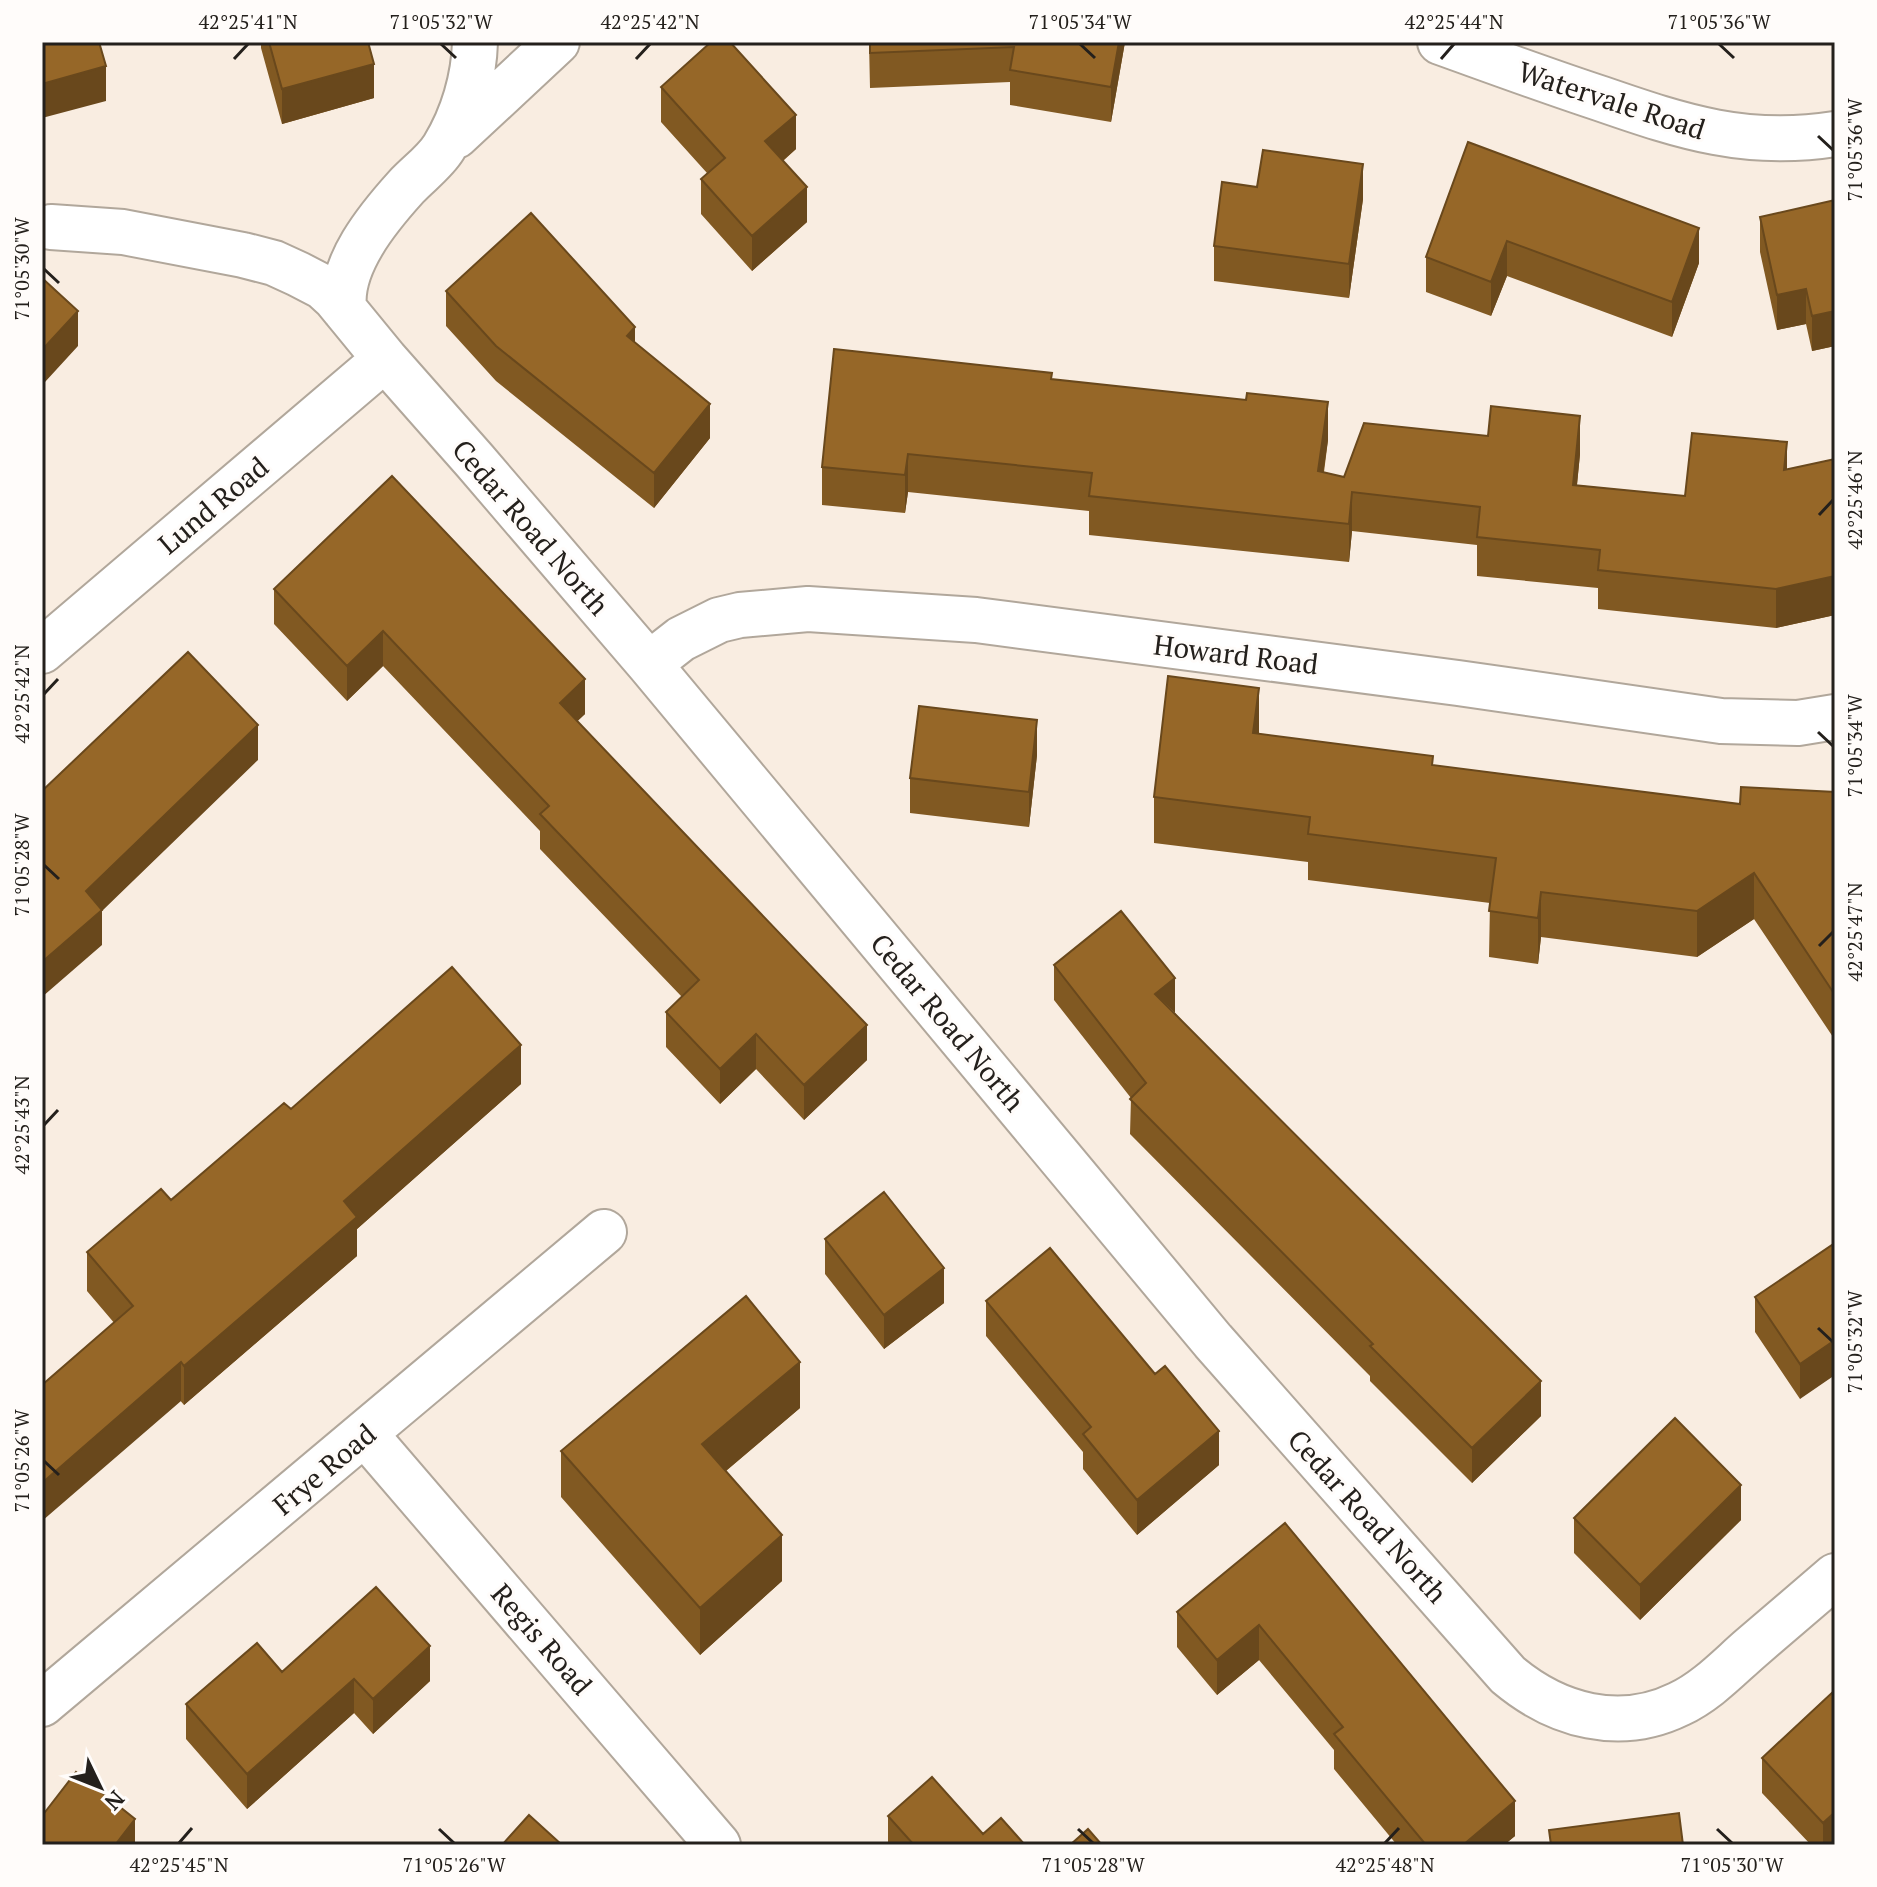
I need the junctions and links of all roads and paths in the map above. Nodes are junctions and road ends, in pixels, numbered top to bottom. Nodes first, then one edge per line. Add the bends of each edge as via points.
1 (475, 42) edge
2 (557, 42) edge
3 (1440, 42) edge
4 (1835, 134) edge
5 (444, 148) junction
6 (51, 227) dead end
7 (344, 309) junction
8 (385, 359) junction
9 (42, 651) edge
10 (649, 664) junction
11 (1835, 717) edge
12 (604, 1232) dead end
13 (365, 1434) junction
14 (1835, 1576) edge
15 (42, 1704) edge
16 (718, 1845) edge

1 - 5 street via 470,88
2 - 5 street
3 - 4 street, Watervale Road via 1685,127 1778,140
5 - 7 street via 404,189 361,247 344,289
6 - 7 street, Cedar Road North via 123,232 274,263 323,287
7 - 8 street, Cedar Road North
8 - 9 street, Lund Road
8 - 10 street, Cedar Road North
10 - 11 street, Howard Road via 681,639 719,620 808,609 976,620 1721,721 1798,723
10 - 14 street, Cedar Road North via 1213,1341 1521,1685 1580,1714 1609,1719 1653,1714 1704,1689
12 - 13 street, Frye Road
13 - 15 street, Frye Road
13 - 16 street, Regis Road

